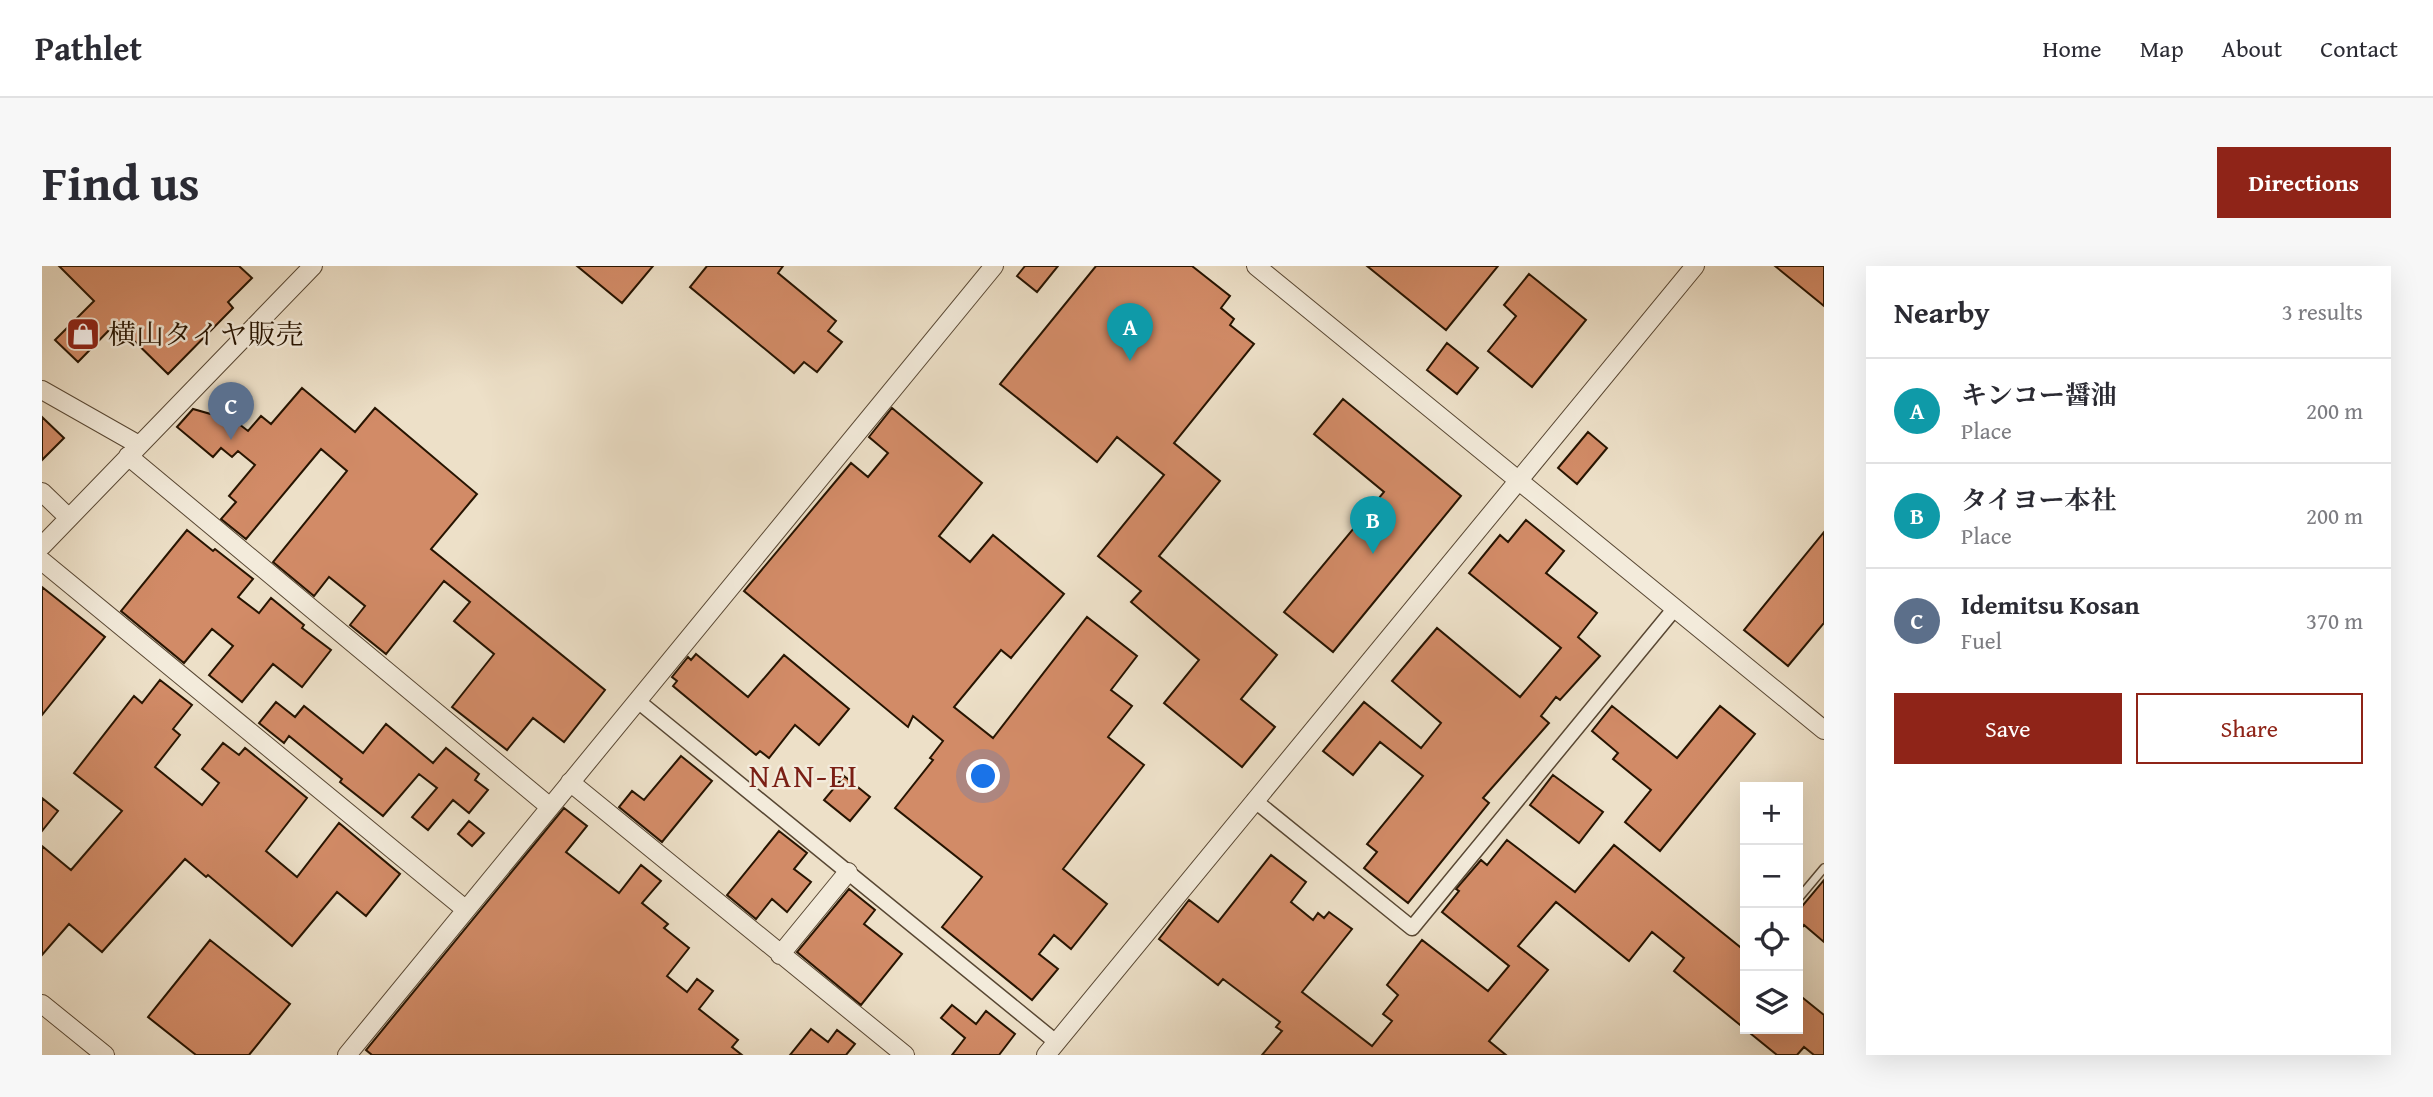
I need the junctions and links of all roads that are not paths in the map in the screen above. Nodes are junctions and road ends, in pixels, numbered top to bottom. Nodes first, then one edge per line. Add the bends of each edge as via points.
1 (313, 266) edge
2 (994, 266) edge
3 (1256, 266) edge
4 (1695, 266) edge
5 (42, 390) edge
6 (134, 451) junction
7 (1519, 481) junction
8 (42, 492) edge
9 (69, 518) junction
10 (42, 546) edge
11 (42, 561) edge
12 (1675, 608) junction
13 (639, 702) junction
14 (1824, 730) edge
15 (570, 782) junction
16 (1254, 800) junction
17 (550, 807) junction
18 (1824, 868) edge
19 (848, 872) junction
20 (1803, 893) edge
21 (466, 909) junction
22 (780, 955) junction
23 (42, 1004) edge
24 (1051, 1048) edge
25 (105, 1055) edge
26 (347, 1055) edge
27 (905, 1055) edge

1 - 6 street
2 - 13 street
3 - 7 street
4 - 7 street
5 - 6 street
6 - 9 street
6 - 17 street
7 - 12 street
7 - 16 street
8 - 9 street
9 - 10 street
11 - 21 street
12 - 14 street
12 - 16 street via 1412,928
13 - 15 street
13 - 19 street
15 - 17 street
15 - 22 street
16 - 24 street
17 - 21 street
18 - 20 lane
19 - 22 street
19 - 24 street
21 - 26 street
22 - 27 street
23 - 25 street

